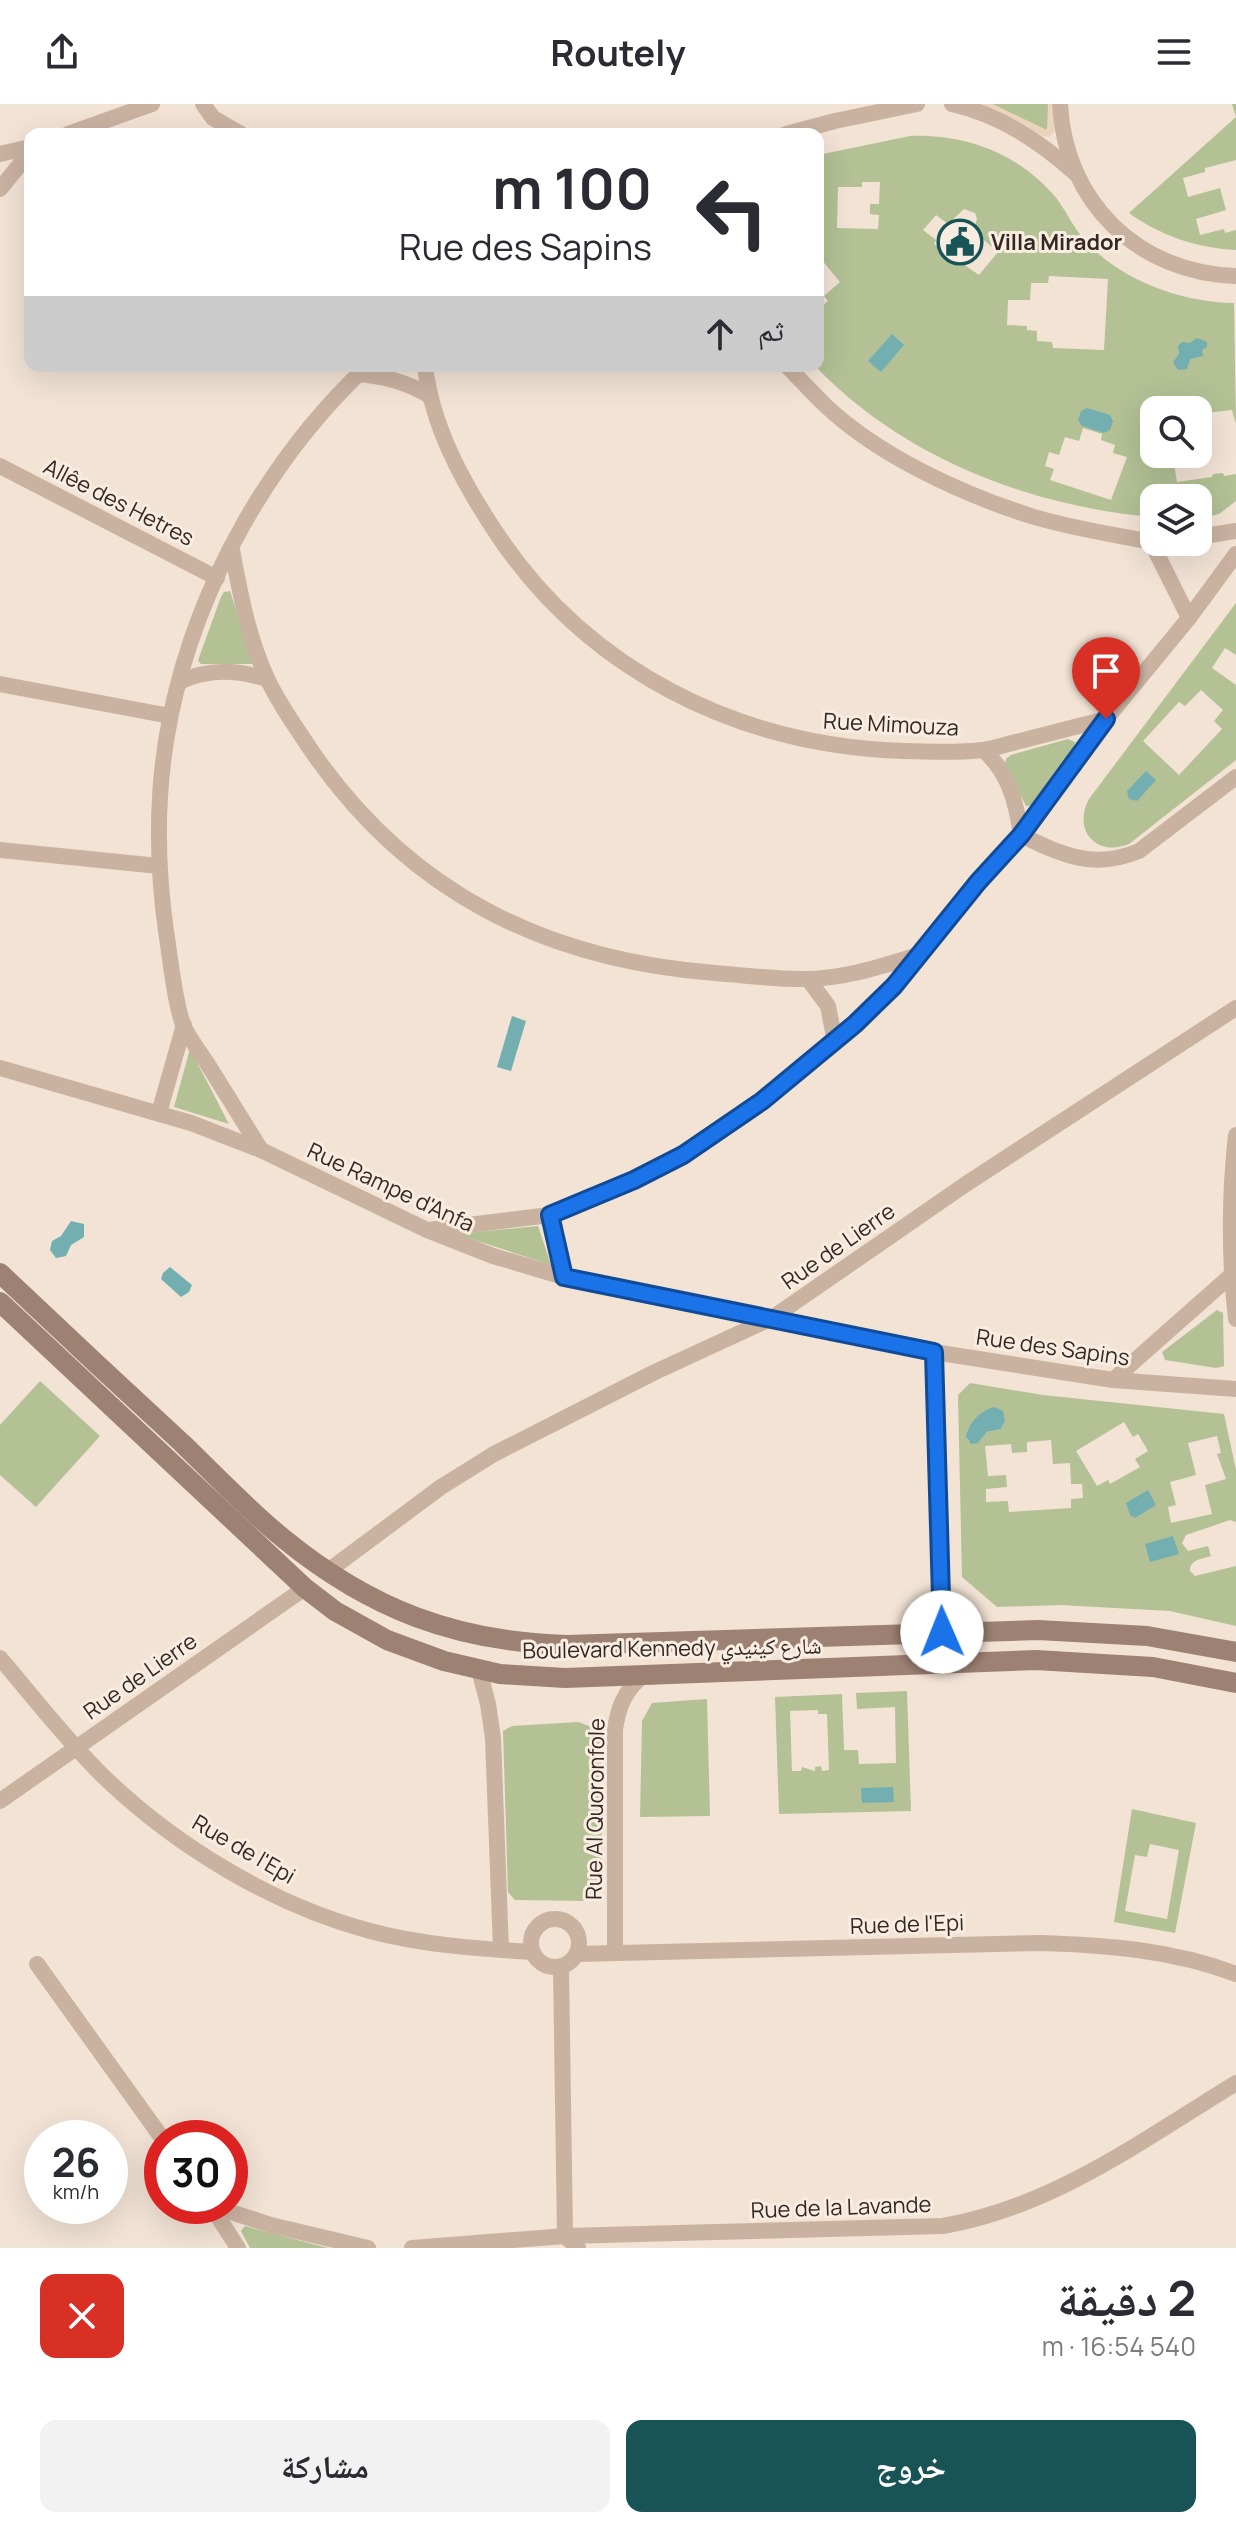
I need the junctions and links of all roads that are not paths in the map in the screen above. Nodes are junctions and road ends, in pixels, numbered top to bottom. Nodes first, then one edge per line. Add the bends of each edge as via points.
1 (152, 104) edge
2 (203, 104) edge
3 (917, 104) edge
4 (952, 104) edge
5 (1060, 104) edge
6 (85, 128) edge
7 (230, 128) edge
8 (809, 128) edge
9 (24, 150) edge
10 (0, 154) edge
11 (24, 157) edge
12 (1076, 174) junction
13 (0, 189) edge
14 (1236, 276) edge
15 (361, 372) edge
16 (369, 372) edge
17 (426, 372) edge
18 (793, 372) edge
19 (428, 395) junction
20 (0, 466) edge
21 (1236, 531) edge
22 (1212, 535) edge
23 (1140, 539) edge
24 (232, 550) junction
25 (1236, 554) edge
26 (1160, 556) edge
27 (217, 578) junction
28 (1189, 618) junction
29 (267, 679) junction
30 (179, 682) junction
31 (0, 684) edge
32 (170, 716) junction
33 (1106, 719) junction
34 (983, 750) junction
35 (1236, 777) edge
36 (1021, 835) junction
37 (0, 850) edge
38 (159, 866) junction
39 (919, 955) junction
40 (808, 979) junction
41 (1236, 1008) edge
42 (184, 1025) junction
43 (835, 1042) junction
44 (0, 1068) edge
45 (159, 1113) junction
46 (1236, 1135) edge
47 (261, 1150) junction
48 (550, 1215) junction
49 (427, 1230) junction
50 (0, 1273) edge
51 (1234, 1273) edge
52 (564, 1277) junction
53 (0, 1302) edge
54 (772, 1318) junction
55 (1236, 1319) edge
56 (934, 1352) junction
57 (1113, 1380) junction
58 (1236, 1389) edge
59 (328, 1571) junction
60 (305, 1588) junction
61 (942, 1632) junction
62 (1236, 1652) edge
63 (0, 1658) edge
64 (479, 1670) junction
65 (643, 1676) junction
66 (1236, 1683) edge
67 (77, 1747) junction
68 (0, 1801) edge
69 (501, 1950) junction
70 (533, 1952) junction
71 (615, 1953) junction
72 (577, 1954) junction
73 (37, 1964) dead end
74 (561, 1967) junction
75 (1236, 1974) edge
76 (1236, 2083) edge
77 (149, 2120) edge
78 (248, 2218) edge
79 (223, 2224) edge
80 (572, 2242) edge
81 (238, 2248) edge
82 (368, 2248) edge
83 (412, 2248) edge

1 - 6 street
2 - 7 street
3 - 8 street
4 - 12 street via 1017,129
5 - 12 street
9 - 10 street
11 - 13 street
12 - 14 street via 1105,218 1144,251 1192,271
15 - 24 street via 291,449
16 - 19 street
17 - 19 street, Rue Mimouza
18 - 23 street via 861,435 962,490 1032,516
19 - 34 street, Rue Mimouza via 460,475 507,549 553,604 632,669 713,713 804,741 870,750
20 - 27 street, Allêe des Hetres
21 - 22 street
24 - 27 street
24 - 29 street via 251,637
25 - 28 street
26 - 28 street
27 - 30 street
28 - 33 street
29 - 30 street via 218,671
29 - 40 street via 326,772 363,817 417,867 469,903 565,943 630,962
30 - 32 street
31 - 32 street
32 - 38 street
33 - 34 street, Rue Mimouza
33 - 36 street
34 - 36 street, Rue Mimouza via 1004,774
35 - 36 street via 1124,858 1086,860
36 - 39 street
37 - 38 street
38 - 42 street
39 - 40 street via 880,968
39 - 43 street
40 - 43 street via 828,1006
41 - 54 street, Rue de Lierre
42 - 45 street
42 - 47 street
43 - 48 street via 683,1155
44 - 45 street, Rue Rampe d'Anfa
45 - 47 street, Rue Rampe d'Anfa
46 - 51 street via 1229,1213
47 - 49 street, Rue Rampe d'Anfa
48 - 49 street
48 - 52 street
49 - 52 street, Rue Rampe d'Anfa
50 - 59 main road, Boulevard Kennedy شارع كينيدي via 283,1539
51 - 55 street
51 - 57 street
52 - 54 street, Rue Rampe d'Anfa
53 - 60 main road, Boulevard Kennedy شارع كينيدي
54 - 56 street, Rue des Sapins
54 - 59 street, Rue de Lierre via 494,1454
56 - 57 street, Rue des Sapins
56 - 61 street
57 - 58 street, Rue des Sapins
59 - 61 main road, Boulevard Kennedy شارع كينيدي via 407,1614 478,1637 520,1643
60 - 64 main road, Boulevard Kennedy شارع كينيدي via 387,1640
60 - 67 street, Rue de Lierre
61 - 62 main road, Boulevard Kennedy شارع كينيدي via 1098,1632
63 - 67 street, Rue de l'Epi
64 - 65 main road, Boulevard Kennedy شارع كينيدي via 543,1677
64 - 69 street via 493,1738
65 - 66 main road, Boulevard Kennedy شارع كينيدي via 1036,1660 1153,1667
65 - 71 street, Rue Al Quoronfole via 623,1697 615,1730
67 - 68 street, Rue de Lierre
67 - 69 street, Rue de l'Epi via 151,1818 289,1901 374,1932
69 - 70 street, Rue de l'Epi
70 - 72 street via 536,1928 558,1919 578,1934
70 - 74 street via 544,1964
71 - 72 street, Rue de l'Epi
71 - 75 street, Rue de l'Epi via 1054,1943 1145,1951
72 - 74 street
73 - 77 street
74 - 80 street
76 - 80 street, Rue de la Lavande via 1070,2184 979,2220 943,2226
78 - 82 street
79 - 81 street
80 - 83 street, Rue de la Lavande

